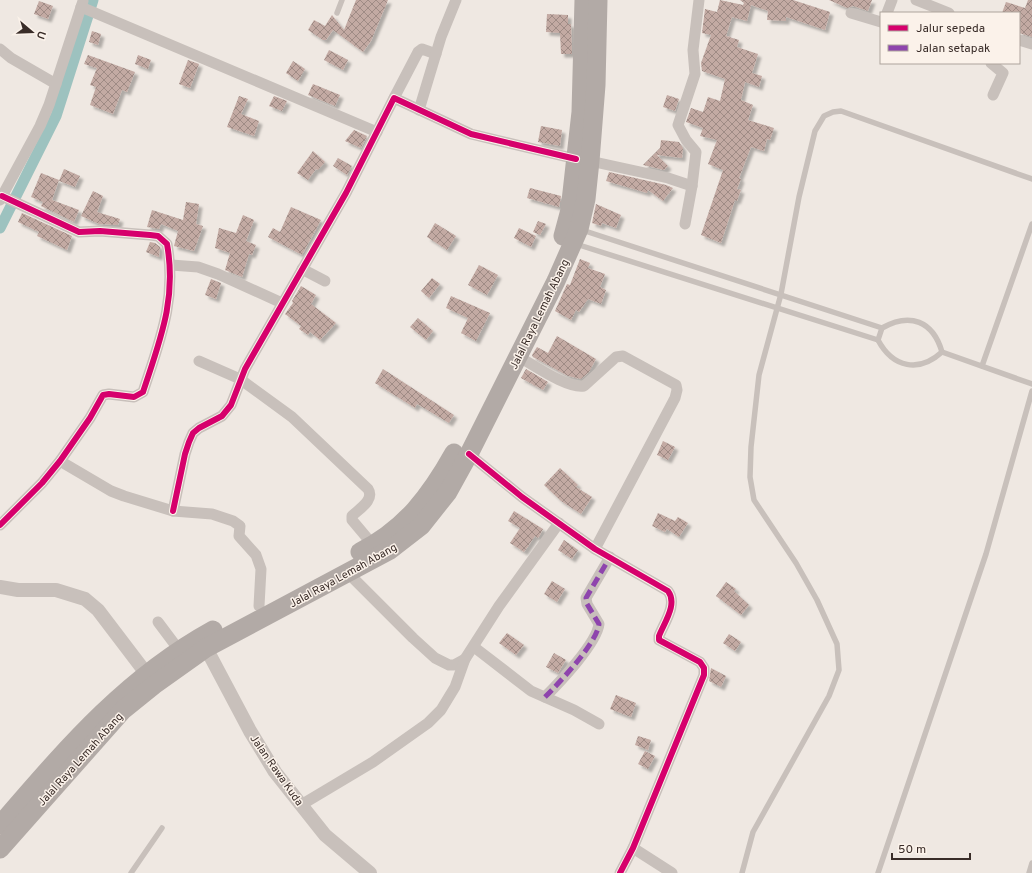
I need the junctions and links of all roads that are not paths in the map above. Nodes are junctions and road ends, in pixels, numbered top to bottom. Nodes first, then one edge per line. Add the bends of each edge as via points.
1 (342, 0) edge
2 (456, 0) edge
3 (584, 0) edge
4 (598, 0) edge
5 (699, 0) edge
6 (892, 0) edge
7 (916, 0) edge
8 (83, 5) edge
9 (887, 12) edge
10 (946, 12) edge
11 (337, 13) dead end
12 (851, 14) dead end
13 (880, 22) edge
14 (1020, 40) edge
15 (1032, 44) edge
16 (0, 49) edge
17 (436, 54) junction
18 (992, 64) edge
19 (56, 84) junction
20 (993, 96) dead end
21 (394, 98) junction
22 (419, 110) junction
23 (377, 132) junction
24 (583, 160) junction
25 (1032, 179) edge
26 (692, 186) junction
27 (3, 194) edge
28 (685, 224) dead end
29 (1032, 224) edge
30 (570, 234) junction
31 (171, 265) junction
32 (302, 269) junction
33 (325, 280) dead end
34 (781, 294) junction
35 (282, 303) junction
36 (777, 307) junction
37 (882, 328) junction
38 (878, 340) junction
39 (942, 352) junction
40 (519, 357) junction
41 (200, 361) dead end
42 (982, 366) junction
43 (240, 380) junction
44 (1032, 384) edge
45 (1032, 391) edge
46 (469, 454) junction
47 (60, 461) junction
48 (173, 511) junction
49 (559, 523) junction
50 (0, 525) edge
51 (372, 545) junction
52 (596, 549) junction
53 (610, 558) junction
54 (348, 573) junction
55 (0, 587) edge
56 (259, 606) junction
57 (158, 622) dead end
58 (474, 647) junction
59 (206, 648) junction
60 (179, 650) junction
61 (466, 659) junction
62 (150, 679) junction
63 (545, 697) junction
64 (599, 724) dead end
65 (301, 805) junction
66 (0, 825) edge
67 (162, 828) dead end
68 (0, 848) edge
69 (633, 848) junction
70 (1032, 863) edge
71 (130, 873) edge
72 (370, 873) edge
73 (620, 873) edge
74 (672, 873) edge
75 (742, 873) edge
76 (878, 873) edge
77 (1029, 873) edge

1 - 11 lane
2 - 17 street
3 - 24 highway, Jalal Raya Lemah Abang via 581,112
4 - 24 highway, Jalal Raya Lemah Abang via 596,85
5 - 26 street via 693,50 695,74 678,126 696,152
6 - 9 street
7 - 10 street
8 - 19 street
8 - 23 street
12 - 13 street
14 - 15 street
16 - 19 street
17 - 21 street via 424,50 418,52
17 - 22 street
18 - 20 street via 1003,73
19 - 27 street via 40,126
21 - 22 street
21 - 23 street
22 - 24 street via 471,134
23 - 32 street via 346,193
24 - 26 street via 668,178
24 - 30 highway, Jalal Raya Lemah Abang
25 - 34 lane via 841,111 824,116 815,131 799,197
26 - 28 street
27 - 31 street via 21,206 79,232 100,231 158,236 167,244
29 - 42 lane
30 - 34 lane
30 - 36 lane
30 - 40 highway, Jalal Raya Lemah Abang
30 - 51 highway, Jalal Raya Lemah Abang via 440,478 408,518
31 - 35 street via 198,267
31 - 47 street via 165,324 143,392 134,397 103,395
32 - 33 street
32 - 35 street
34 - 36 lane
34 - 37 lane
35 - 43 street
36 - 38 lane
36 - 75 lane via 760,375 751,447 751,483 754,500 817,600 837,644 839,670 829,696 753,832
37 - 38 lane
37 - 39 lane via 894,322 920,322 931,329
38 - 39 lane via 889,356 906,365 926,363
39 - 42 lane
40 - 46 highway, Jalal Raya Lemah Abang
40 - 52 street via 579,387 584,386 616,357 623,356 676,385 674,398
41 - 43 street
42 - 44 lane
43 - 48 street via 226,413 193,433 184,454
43 - 51 street via 292,417 368,489 369,500 352,516 352,520
45 - 76 lane via 986,554
46 - 49 street via 522,498
46 - 54 highway, Jalal Raya Lemah Abang via 448,492 421,526 390,550
47 - 48 street via 111,491
47 - 50 street
48 - 56 street via 212,514 240,526 239,536 256,555 261,569
49 - 52 street
49 - 58 street via 499,606
51 - 56 highway, Jalal Raya Lemah Abang
52 - 53 street
53 - 63 street via 586,598 586,604 599,624 598,632
53 - 69 street via 660,585 671,595 672,606 659,640 700,662 705,671
54 - 59 highway, Jalal Raya Lemah Abang
54 - 61 street via 435,658 453,666
55 - 62 street via 18,590 56,590 85,599 98,610
56 - 60 highway, Jalal Raya Lemah Abang via 211,630
57 - 60 street
58 - 61 street
58 - 63 street via 530,691
59 - 62 highway, Jalal Raya Lemah Abang
59 - 65 street, Jalan Rawa Kuda via 250,731 275,772
60 - 62 highway, Jalal Raya Lemah Abang
61 - 65 street via 455,688 441,710 428,723 373,762
62 - 66 highway, Jalal Raya Lemah Abang via 115,700
62 - 68 highway, Jalal Raya Lemah Abang
63 - 64 street
65 - 72 street, Jalan Rawa Kuda via 324,835
67 - 71 lane
69 - 73 street
69 - 74 street
70 - 77 lane

